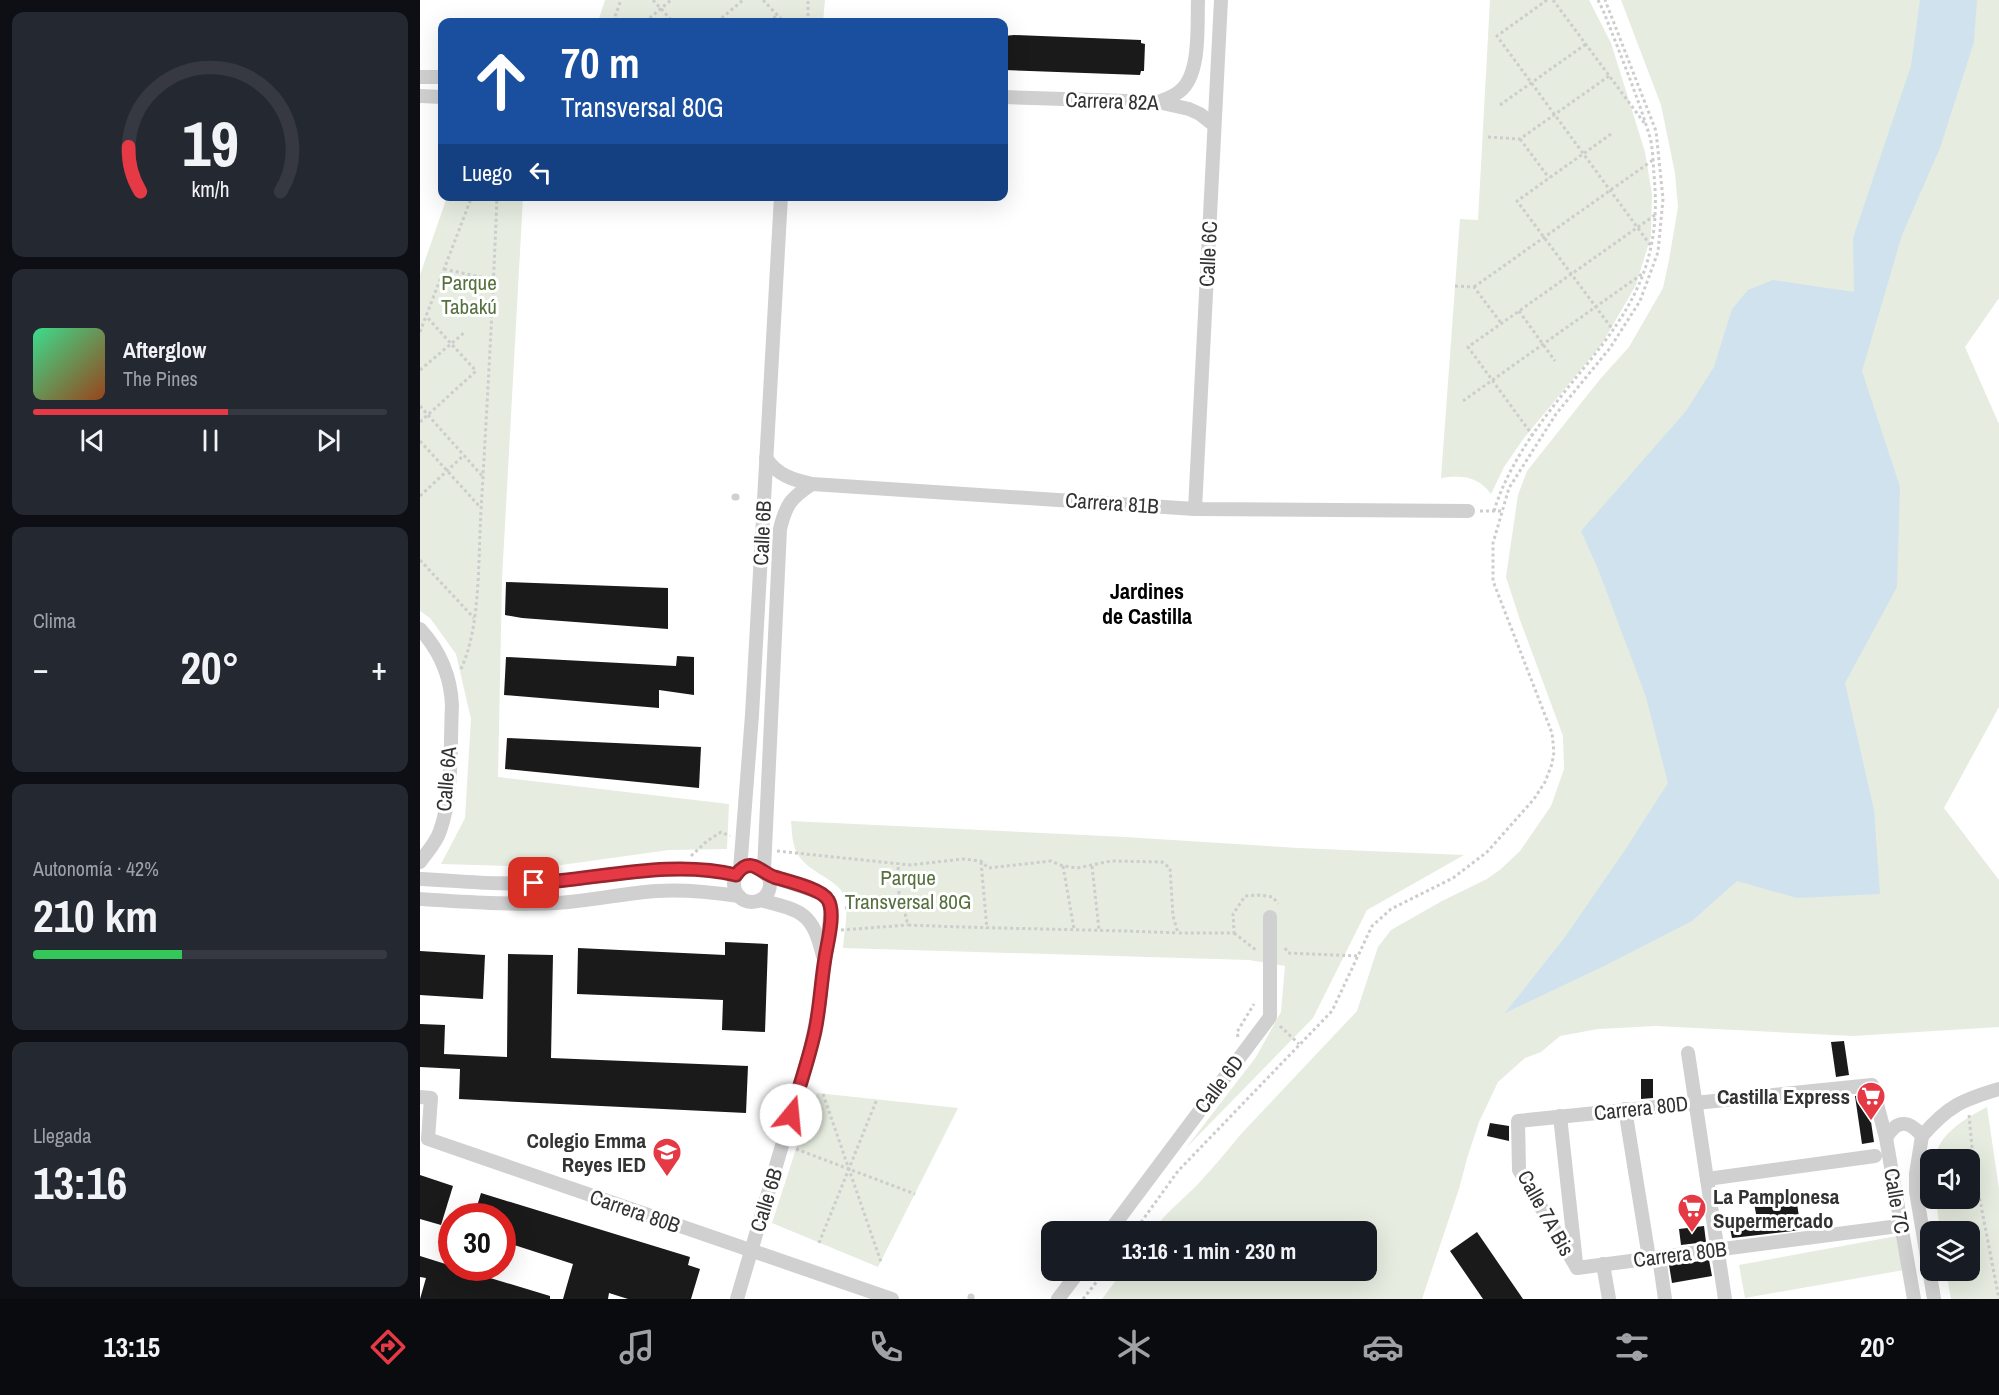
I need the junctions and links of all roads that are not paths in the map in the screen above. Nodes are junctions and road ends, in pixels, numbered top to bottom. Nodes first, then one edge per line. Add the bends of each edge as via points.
1 (1198, 0) edge
2 (1221, 0) edge
3 (420, 77) edge
4 (438, 77) edge
5 (420, 96) edge
6 (438, 97) edge
7 (1008, 97) edge
8 (1158, 102) junction
9 (1214, 125) junction
10 (781, 201) edge
11 (766, 458) junction
12 (812, 484) junction
13 (1196, 509) junction
14 (1468, 511) road end
15 (420, 630) edge
16 (420, 862) edge
17 (766, 872) junction
18 (738, 873) junction
19 (420, 879) edge
20 (739, 896) junction
21 (420, 899) edge
22 (760, 900) junction
23 (1276, 913) road end
24 (824, 961) junction
25 (1688, 1053) dead end
26 (1872, 1085) joint
27 (1999, 1089) edge
28 (420, 1097) edge
29 (1696, 1103) junction
30 (1625, 1109) junction
31 (1560, 1116) junction
32 (1518, 1121) joint
33 (1922, 1136) junction
34 (1886, 1138) junction
35 (1875, 1156) dead end
36 (1707, 1179) junction
37 (1117, 1221) edge
38 (1891, 1227) dead end
39 (751, 1250) junction
40 (1718, 1250) junction
41 (1654, 1258) junction
42 (1603, 1264) junction
43 (1577, 1268) junction
44 (1072, 1281) edge
45 (737, 1299) edge
46 (892, 1299) edge
47 (1058, 1299) edge
48 (1609, 1299) edge
49 (1665, 1299) edge
50 (1725, 1299) edge
51 (1914, 1299) edge
52 (1934, 1299) edge

1 - 8 street via 1196,54 1187,83
2 - 9 street, Calle 6C
3 - 4 street
5 - 6 street
7 - 8 street, Carrera 82A
8 - 9 street, Carrera 82A via 1189,109
9 - 13 street, Calle 6C
10 - 11 street, Calle 6B
11 - 12 street, Carrera 81B via 788,478
11 - 18 street, Calle 6B
12 - 13 street, Carrera 81B
12 - 17 street, Calle 6B via 787,505 780,528
13 - 14 street, Carrera 81B
15 - 16 street, Calle 6A via 442,661 451,689 445,812 440,831
17 - 18 street via 752,866
17 - 22 street via 770,886
17 - 24 street, Calle 6B via 821,893 828,900 830,931
18 - 19 street via 676,869 534,883
18 - 20 street via 735,890
20 - 21 street via 682,890 534,903
20 - 22 street via 753,902
22 - 24 street via 787,907 810,920
23 - 37 street, Calle 6D via 1270,1017
24 - 39 street, Calle 6B via 810,1050
25 - 29 street
26 - 29 street, Carrera 80D
26 - 34 street, Calle 7C
27 - 33 street via 1950,1107
28 - 39 street, Carrera 80B via 431,1098 428,1139
29 - 30 street, Carrera 80D
29 - 36 street
30 - 31 street, Carrera 80D
30 - 41 street
31 - 32 street, Carrera 80D
31 - 43 street
32 - 43 street, Calle 7A Bis via 1519,1170
33 - 34 street, Calle 7C via 1908,1123 1897,1125
33 - 52 street, Calle 7C via 1916,1191
34 - 51 street, Calle 7C
35 - 36 street
36 - 40 street
38 - 40 street, Carrera 80B
39 - 45 street, Calle 6B
39 - 46 street, Carrera 80B
40 - 41 street, Carrera 80B
40 - 50 street
41 - 42 street, Carrera 80B
41 - 49 street
42 - 43 street, Carrera 80B
42 - 48 street
44 - 47 street

